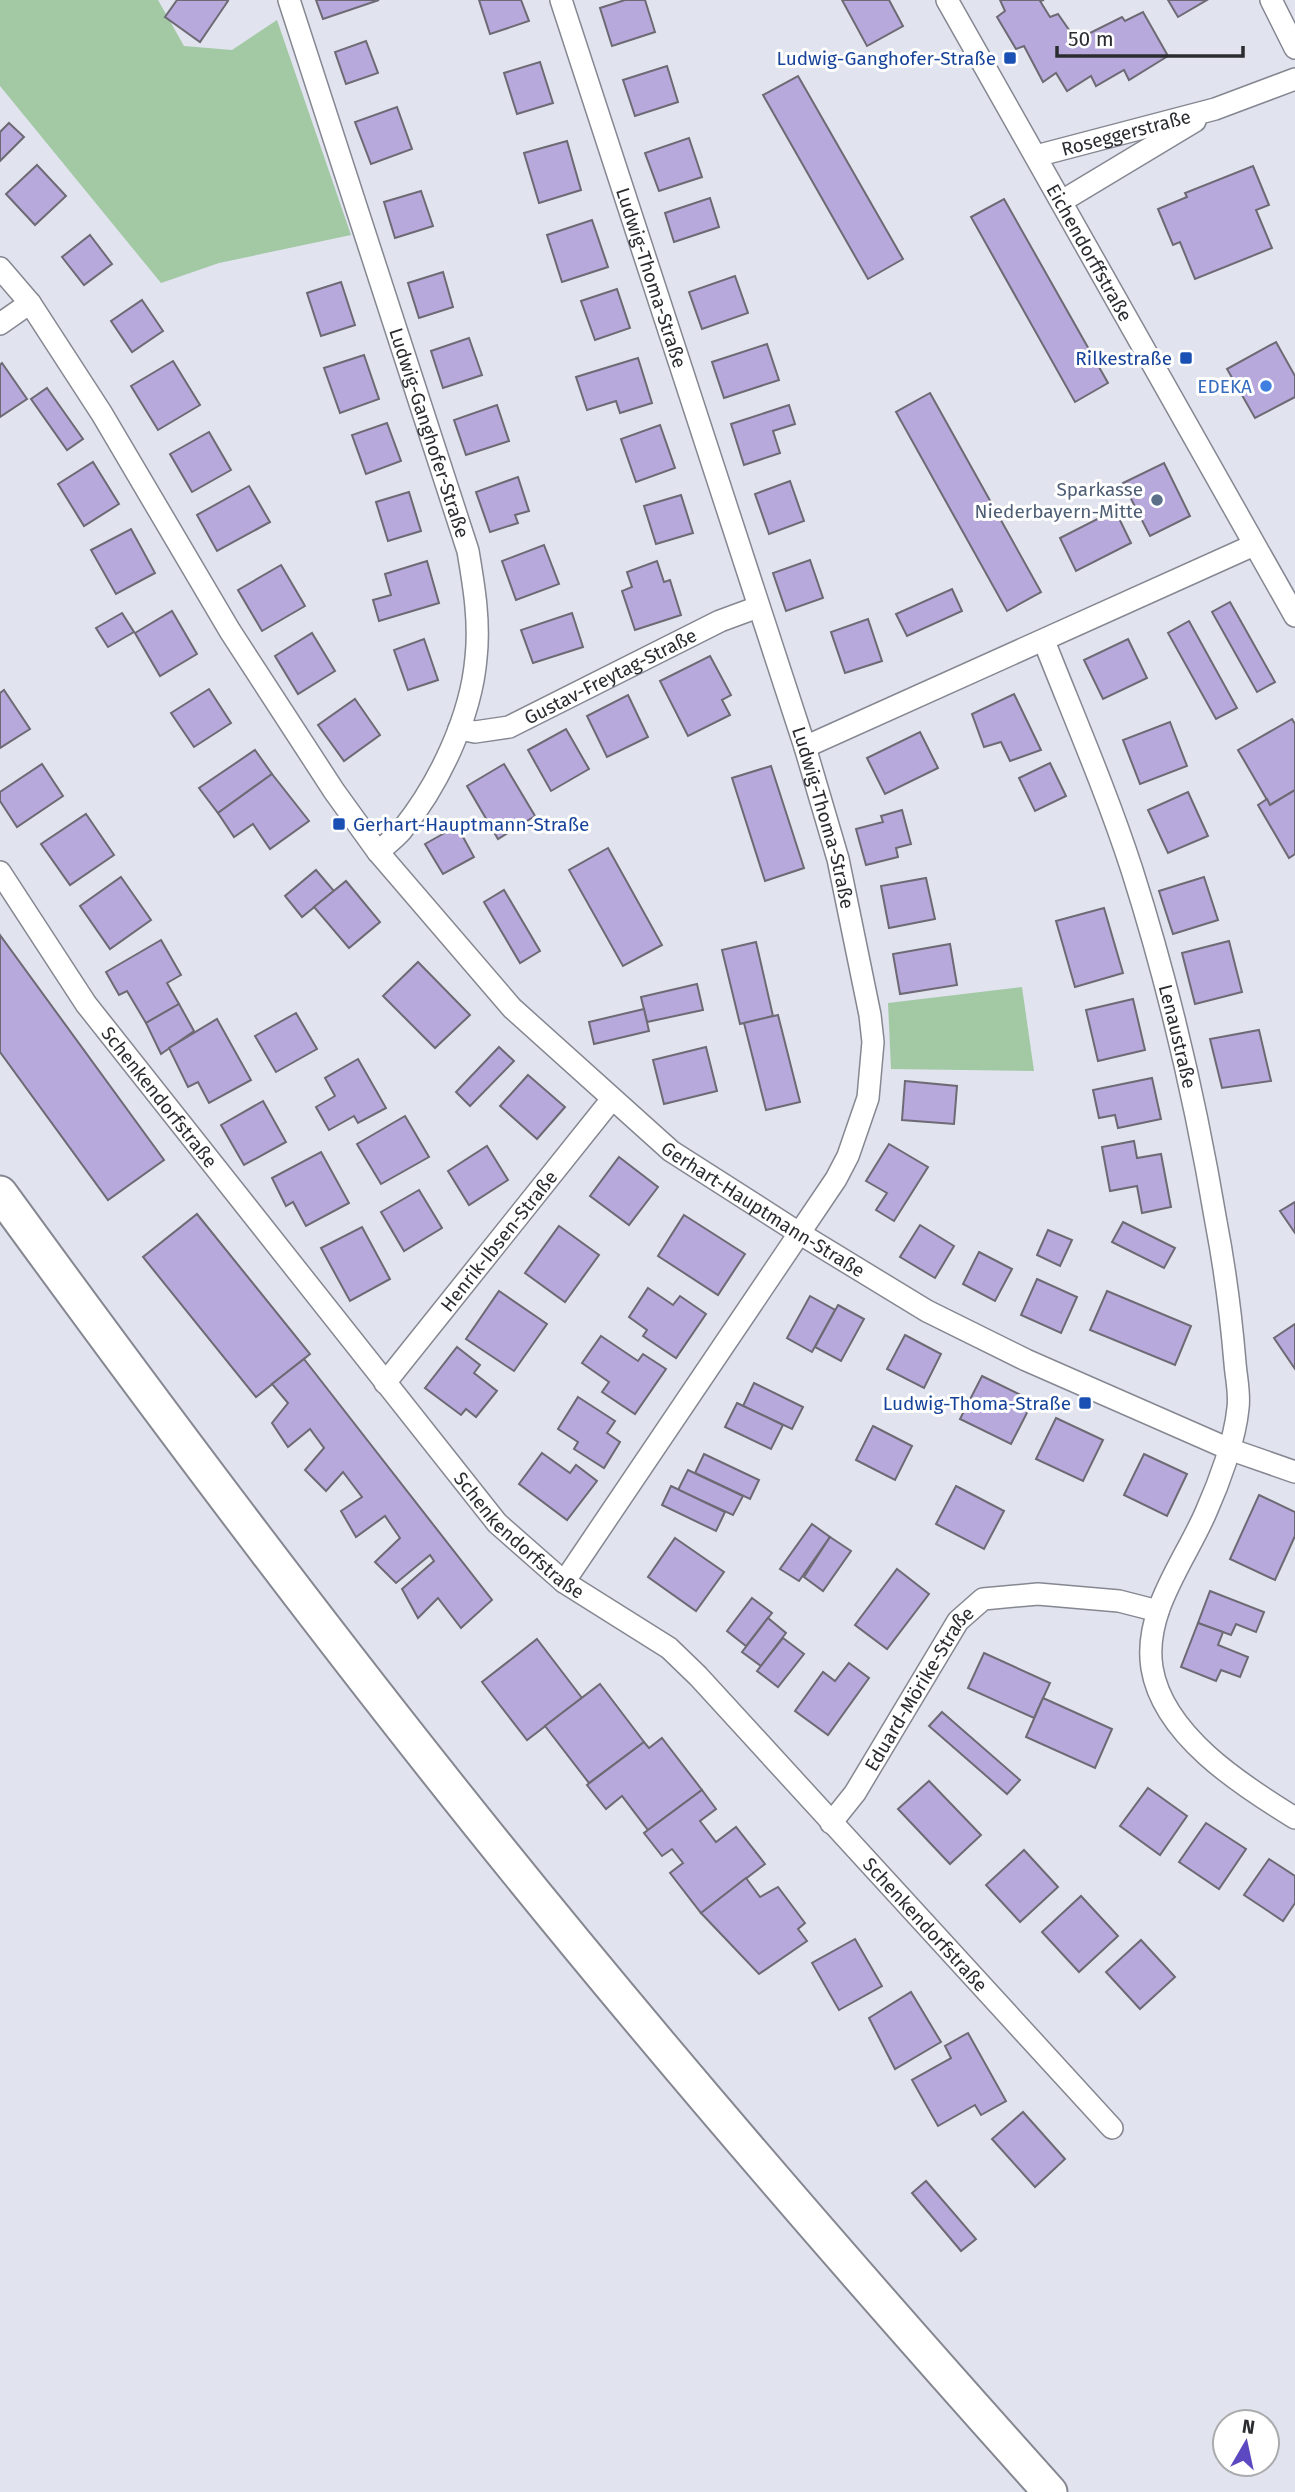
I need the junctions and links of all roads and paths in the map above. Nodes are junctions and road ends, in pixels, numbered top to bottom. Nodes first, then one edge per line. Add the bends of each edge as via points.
1 (289, 0) edge
2 (561, 0) edge
3 (947, 0) edge
4 (1271, 0) edge
5 (1295, 48) edge
6 (1295, 79) edge
7 (1215, 109) junction
8 (1036, 156) junction
9 (1062, 201) junction
10 (0, 268) edge
11 (30, 303) junction
12 (0, 324) edge
13 (1254, 545) junction
14 (758, 607) junction
15 (1295, 616) edge
16 (1044, 641) junction
17 (459, 729) junction
18 (805, 747) junction
19 (378, 852) junction
20 (0, 872) edge
21 (612, 1099) junction
22 (0, 1193) edge
23 (799, 1233) junction
24 (385, 1383) junction
25 (1228, 1449) junction
26 (1295, 1472) edge
27 (564, 1582) junction
28 (1158, 1611) junction
29 (1295, 1818) edge
30 (831, 1823) junction
31 (1112, 2128) dead end
32 (1050, 2492) edge

1 - 17 street, Ludwig-Ganghofer-Straße via 468,551 477,659
2 - 14 street, Ludwig-Thoma-Straße
3 - 8 street, Eichendorffstraße
4 - 5 street
6 - 7 street, Roseggerstraße
7 - 8 street, Roseggerstraße
7 - 9 street, Roseggerstraße
8 - 9 street, Eichendorffstraße
9 - 13 street, Eichendorffstraße
10 - 11 street, Gerhart-Hauptmann-Straße
11 - 12 street
11 - 19 street, Gerhart-Hauptmann-Straße via 102,414 237,642
13 - 15 street, Eichendorffstraße
13 - 16 street
14 - 17 street, Gustav-Freytag-Straße via 720,621 509,727 475,732
14 - 18 street, Ludwig-Thoma-Straße
16 - 18 street
16 - 25 street, Lenaustraße via 1132,869 1188,1071 1230,1298 1238,1407
17 - 19 street, Ludwig-Ganghofer-Straße via 432,784 401,831
18 - 23 street, Ludwig-Thoma-Straße via 838,859 873,1042 868,1098 856,1135 836,1179
19 - 21 street, Gerhart-Hauptmann-Straße via 512,1008
20 - 24 street, Schenkendorfstraße via 86,1004
21 - 23 street, Gerhart-Hauptmann-Straße via 671,1151
21 - 24 street, Henrik-Ibsen-Straße
22 - 32 main road via 445,1782 735,2133
23 - 25 street, Gerhart-Hauptmann-Straße via 927,1311
23 - 27 street, Ludwig-Thoma-Straße
24 - 27 street, Schenkendorfstraße via 497,1523
25 - 26 street, Gerhart-Hauptmann-Straße
25 - 28 street via 1207,1511
27 - 30 street, Schenkendorfstraße via 669,1648
28 - 29 street via 1151,1638 1152,1668 1174,1719 1199,1748
28 - 30 street, Eduard-Mörike-Straße via 1119,1601 1038,1594 983,1600 958,1621 855,1793
30 - 31 street, Schenkendorfstraße

